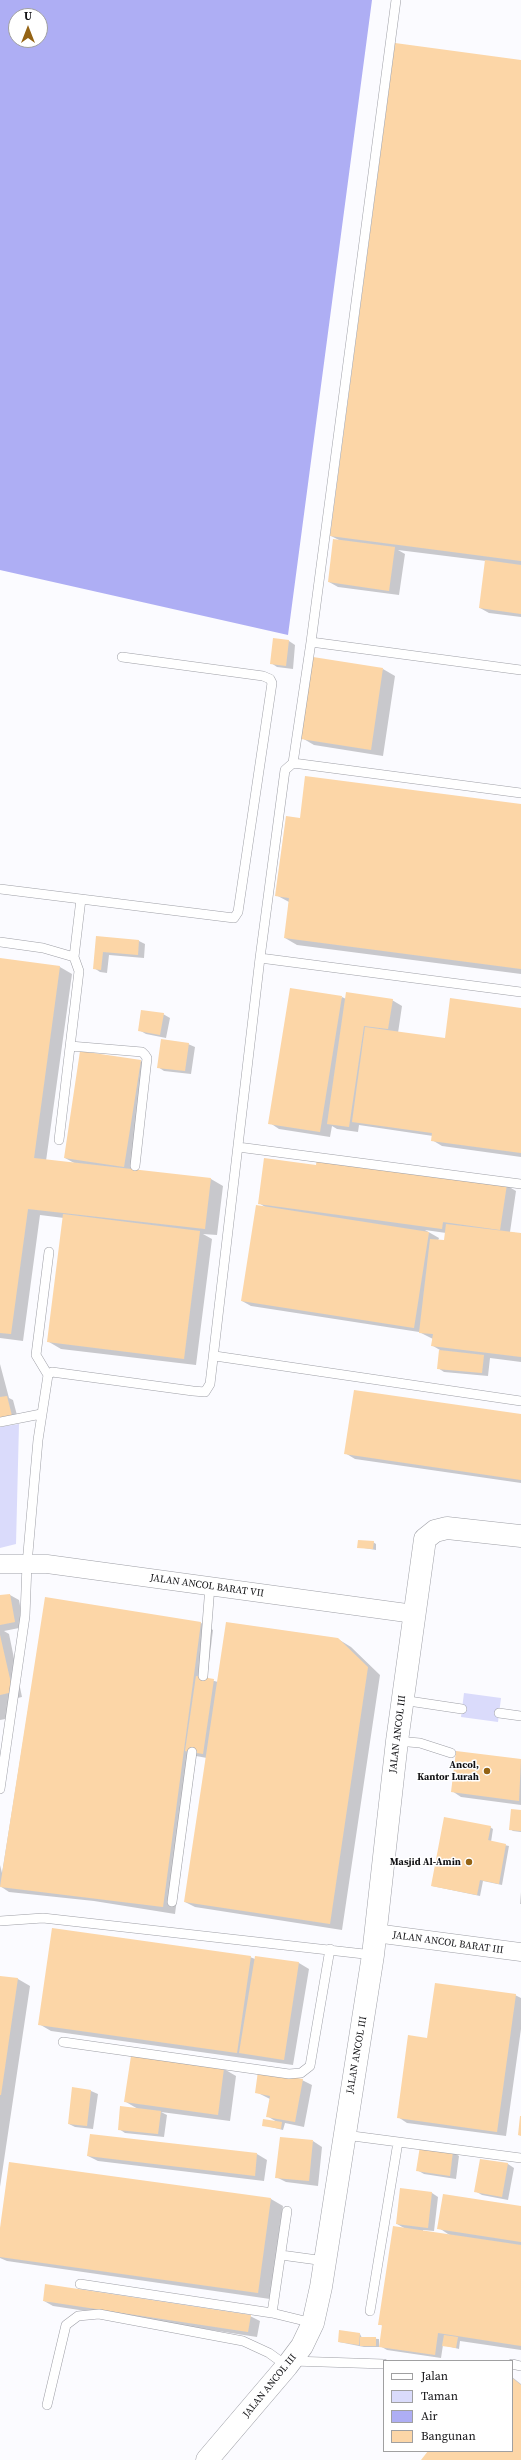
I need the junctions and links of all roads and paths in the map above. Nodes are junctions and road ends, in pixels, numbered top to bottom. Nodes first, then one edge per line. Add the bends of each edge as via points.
1 (396, 0) edge
2 (311, 642) junction
3 (122, 657) dead end
4 (521, 670) edge
5 (293, 763) junction
6 (521, 793) edge
7 (0, 889) edge
8 (81, 899) junction
9 (0, 942) edge
10 (74, 957) junction
11 (260, 958) junction
12 (521, 992) edge
13 (70, 1046) junction
14 (58, 1140) dead end
15 (238, 1147) junction
16 (135, 1166) dead end
17 (521, 1184) edge
18 (49, 1252) dead end
19 (215, 1356) junction
20 (48, 1375) junction
21 (521, 1401) edge
22 (41, 1414) junction
23 (0, 1422) edge
24 (521, 1536) edge
25 (0, 1564) edge
26 (27, 1564) junction
27 (210, 1586) junction
28 (414, 1614) junction
29 (203, 1676) dead end
30 (402, 1700) junction
31 (462, 1709) dead end
32 (499, 1713) dead end
33 (521, 1716) edge
34 (397, 1741) junction
35 (192, 1752) dead end
36 (451, 1753) dead end
37 (0, 1789) edge
38 (172, 1902) dead end
39 (0, 1921) edge
40 (375, 1933) junction
41 (330, 1949) junction
42 (521, 1952) edge
43 (373, 1955) junction
44 (63, 2042) dead end
45 (343, 2135) junction
46 (398, 2142) junction
47 (521, 2158) edge
48 (287, 2211) dead end
49 (281, 2255) junction
50 (325, 2261) junction
51 (80, 2284) dead end
52 (370, 2312) dead end
53 (272, 2313) junction
54 (313, 2323) junction
55 (289, 2364) junction
56 (383, 2364) edge
57 (47, 2405) dead end
58 (207, 2460) edge

1 - 2 lane
2 - 4 lane
2 - 5 lane
3 - 8 lane via 263,676 272,683 238,912 234,918
5 - 6 lane
5 - 11 lane via 285,770
7 - 8 lane
8 - 10 lane
9 - 10 lane via 43,948
10 - 13 lane via 79,971
11 - 12 lane
11 - 15 lane
13 - 14 lane
13 - 16 lane via 142,1052 146,1055
15 - 17 lane
15 - 19 lane
18 - 20 lane via 36,1355
19 - 20 lane via 210,1384 205,1392 52,1372
19 - 21 lane
20 - 22 lane
22 - 23 lane
22 - 26 lane
24 - 28 street, JALAN ANCOL III via 447,1528 435,1531 426,1539
25 - 26 street, JALAN ANCOL BARAT VII
26 - 27 street, JALAN ANCOL BARAT VII via 47,1564
26 - 37 lane via 24,1624
27 - 28 street, JALAN ANCOL BARAT VII
27 - 29 lane
28 - 30 street, JALAN ANCOL III
30 - 31 lane
30 - 34 street, JALAN ANCOL III
32 - 33 lane
34 - 36 lane via 420,1743
34 - 40 street, JALAN ANCOL III
35 - 38 lane
39 - 41 lane via 43,1918
40 - 42 street, JALAN ANCOL BARAT III
40 - 43 street, JALAN ANCOL III
41 - 43 lane
41 - 44 lane via 310,2066 301,2073 289,2074
43 - 45 street, JALAN ANCOL III
45 - 46 lane
45 - 50 street, JALAN ANCOL III
46 - 47 lane
46 - 52 lane
48 - 49 lane
49 - 50 lane
49 - 53 lane
50 - 54 street, JALAN ANCOL III
51 - 53 lane
53 - 54 lane
54 - 55 street, JALAN ANCOL III
55 - 56 lane
55 - 57 lane via 243,2341 99,2314 78,2316 66,2325
55 - 58 street, JALAN ANCOL III

